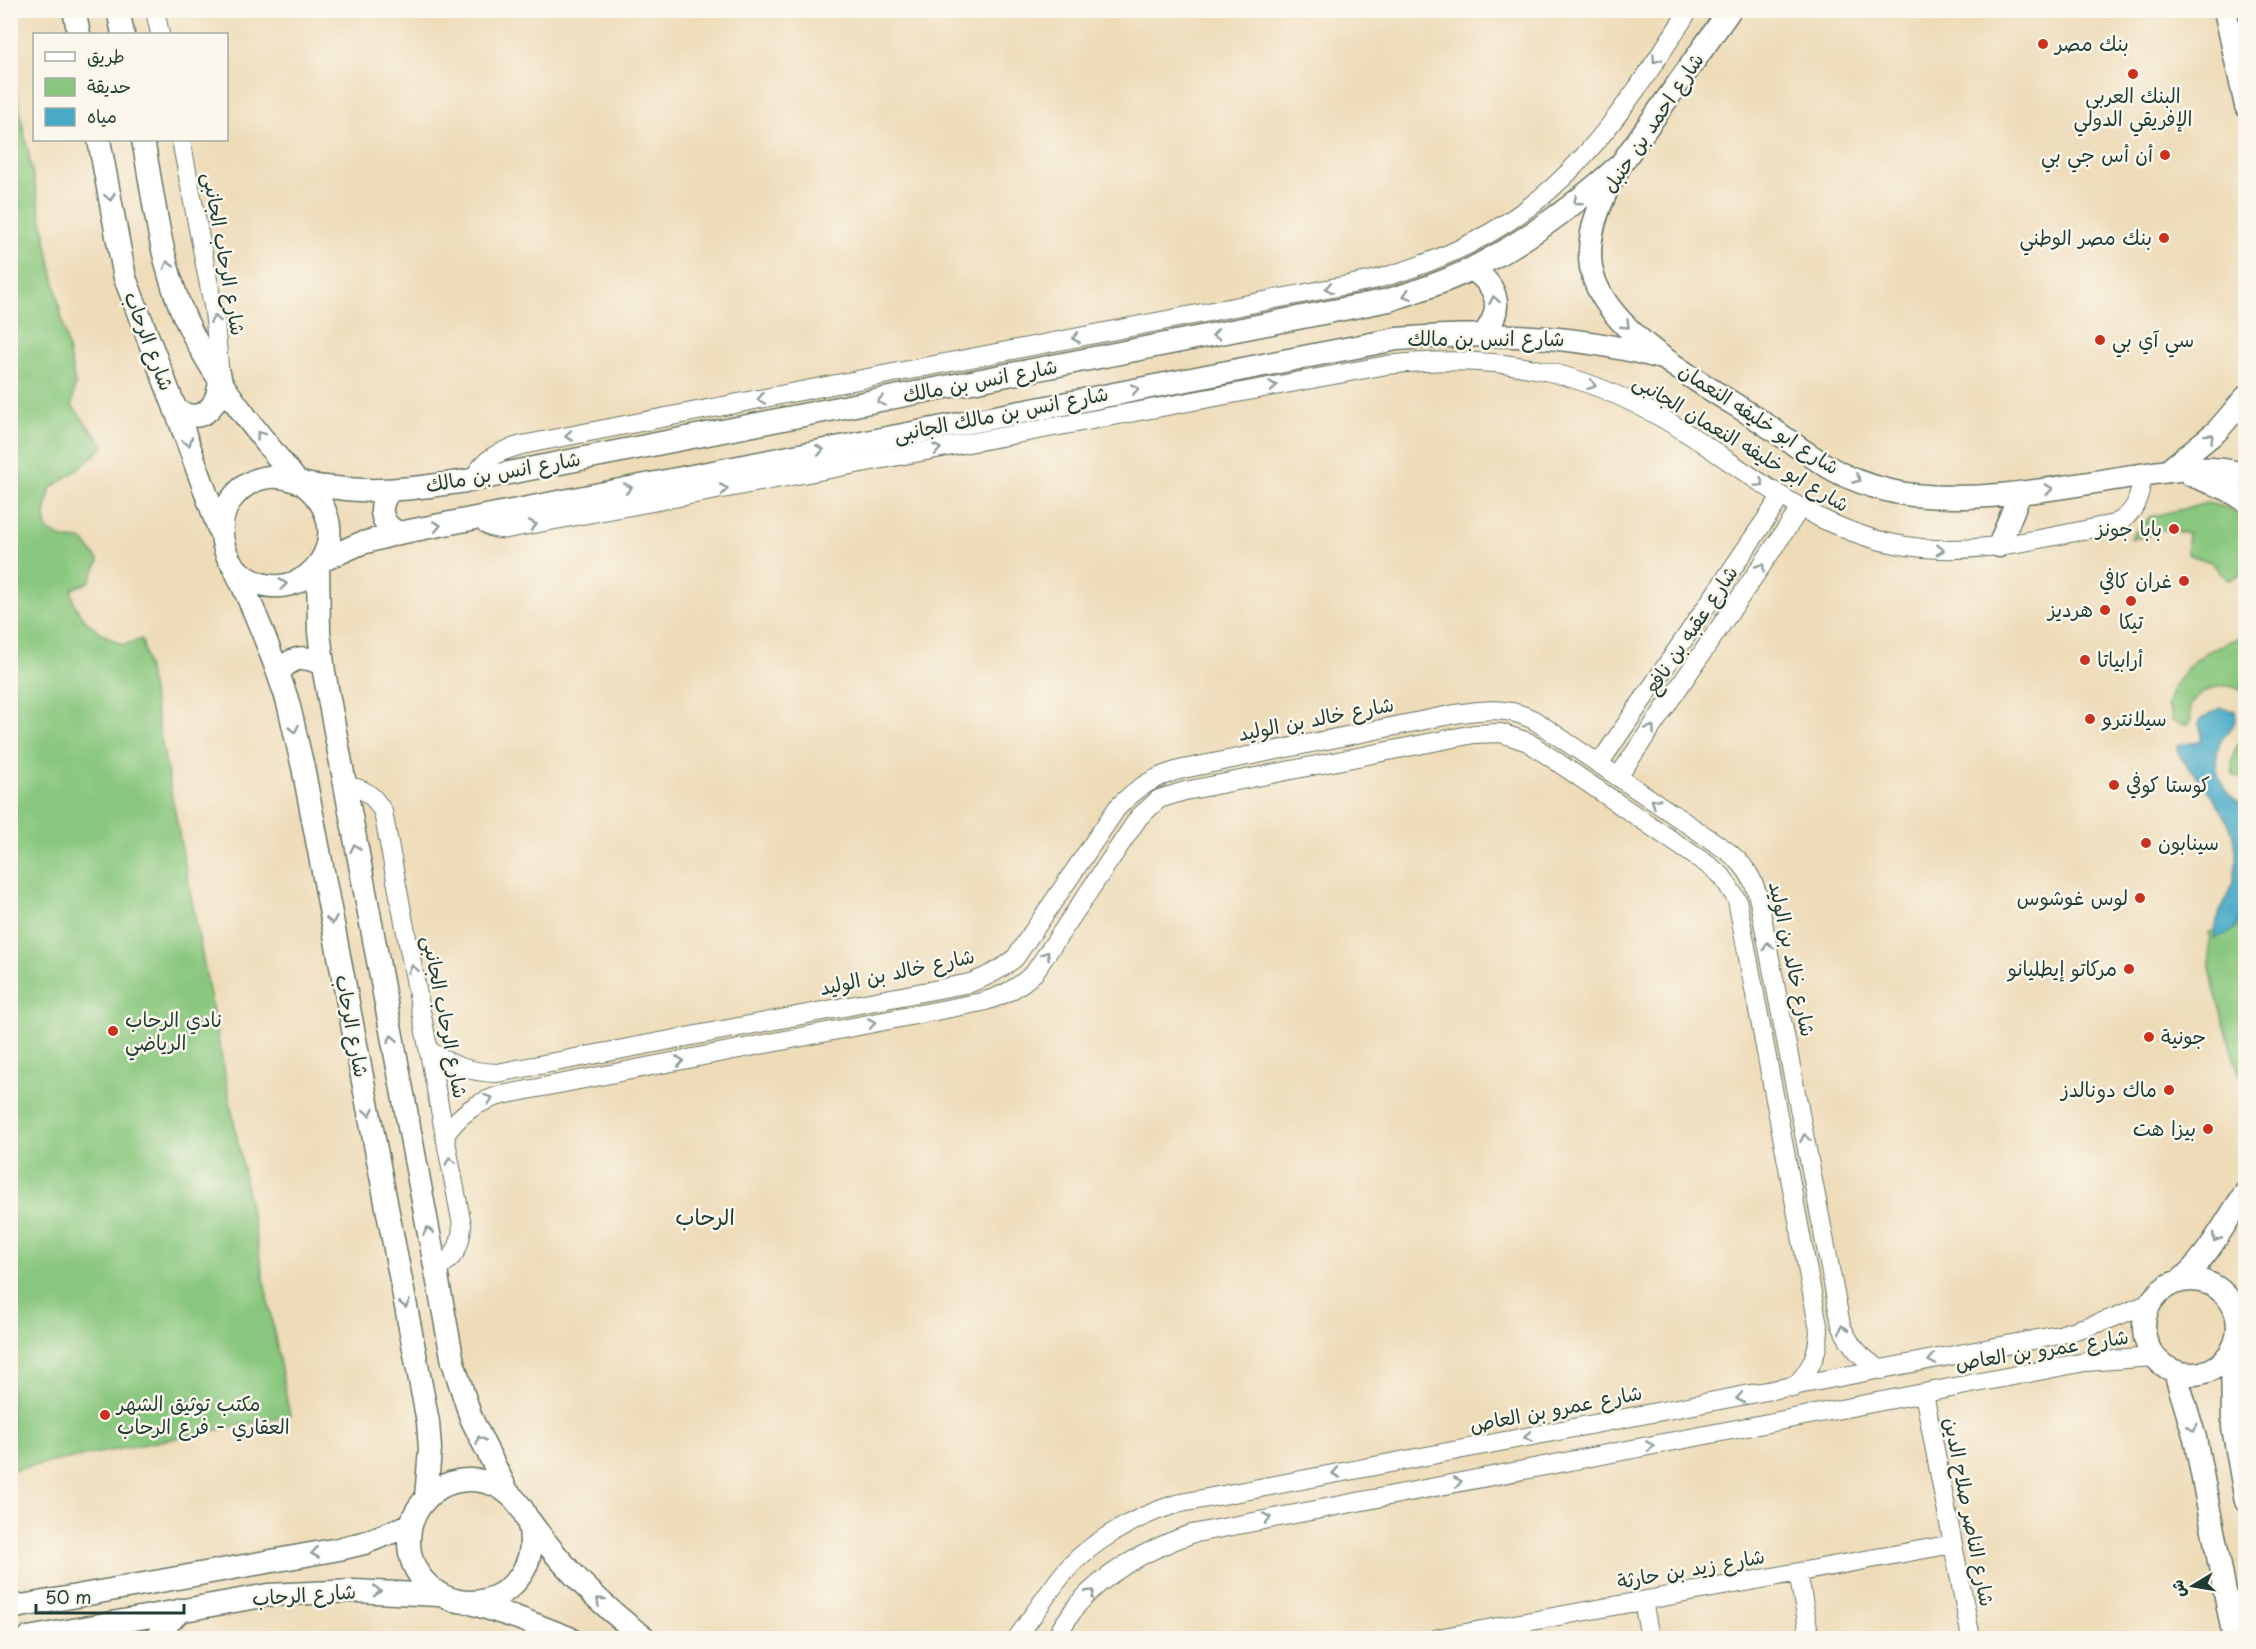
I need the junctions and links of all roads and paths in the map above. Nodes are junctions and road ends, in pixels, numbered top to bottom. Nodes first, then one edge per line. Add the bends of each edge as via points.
1 (74, 10) edge
2 (118, 10) edge
3 (155, 10) edge
4 (1689, 10) edge
5 (1730, 10) edge
6 (2225, 10) edge
7 (79, 33) edge
8 (123, 33) edge
9 (160, 33) edge
10 (2246, 106) edge
11 (99, 141) edge
12 (143, 141) edge
13 (181, 141) edge
14 (1622, 164) junction
15 (1472, 269) junction
16 (1594, 277) joint
17 (1483, 335) junction
18 (1665, 358) junction
19 (1536, 368) joint
20 (220, 377) junction
21 (2246, 397) edge
22 (175, 409) junction
23 (2169, 470) junction
24 (2246, 474) edge
25 (2143, 475) junction
26 (473, 480) junction
27 (299, 482) junction
28 (391, 489) junction
29 (2020, 493) junction
30 (1781, 497) junction
31 (2246, 501) edge
32 (1800, 509) junction
33 (480, 517) junction
34 (399, 533) junction
35 (222, 537) junction
36 (1999, 546) junction
37 (320, 563) junction
38 (232, 564) junction
39 (323, 665) junction
40 (278, 673) junction
41 (1345, 736) junction
42 (1349, 759) junction
43 (1599, 764) junction
44 (1618, 777) junction
45 (344, 786) junction
46 (1094, 842) junction
47 (1113, 856) junction
48 (706, 1033) junction
49 (429, 1050) junction
50 (710, 1055) junction
51 (445, 1135) junction
52 (2246, 1192) edge
53 (435, 1270) junction
54 (2181, 1280) junction
55 (2246, 1299) edge
56 (2150, 1303) junction
57 (2238, 1321) junction
58 (2232, 1351) junction
59 (2154, 1357) junction
60 (1882, 1370) junction
61 (2175, 1372) junction
62 (1793, 1388) junction
63 (1924, 1393) junction
64 (1599, 1424) junction
65 (1560, 1432) junction
66 (1605, 1454) junction
67 (1565, 1462) junction
68 (507, 1491) junction
69 (426, 1497) junction
70 (2246, 1501) edge
71 (528, 1519) junction
72 (410, 1525) junction
73 (1953, 1544) junction
74 (1798, 1573) junction
75 (439, 1595) junction
76 (1643, 1601) junction
77 (472, 1603) junction
78 (10, 1608) edge
79 (181, 1610) junction
80 (41, 1637) edge
81 (158, 1638) edge
82 (569, 1638) edge
83 (645, 1638) edge
84 (1017, 1638) edge
85 (1054, 1638) edge
86 (1438, 1638) edge
87 (1650, 1638) edge
88 (1810, 1638) edge
89 (1971, 1638) edge
90 (2234, 1638) edge

1 - 7 street
2 - 8 street
3 - 9 street
4 -> 26 street via 1604,132 1557,184 1502,226 1439,259 1373,280 522,445 489,458
5 - 14 street, شارع احمد بن حنبل
6 - 10 street
11 -> 22 street, شارع الرحاب via 125,278
20 -> 12 street via 204,355 177,298
20 -> 13 street, شارع الرحاب الجانبى via 214,311
14 -> 15 street, شارع انس بن مالك via 1565,210
14 - 16 street, شارع احمد بن حنبل via 1606,190 1596,218 1590,248
17 -> 15 street via 1496,313 1496,299 1492,287
15 -> 26 street, شارع انس بن مالك via 1429,288 1332,313
16 -> 18 street, شارع ابو خليفه النعمان via 1605,302 1623,323
17 - 18 street, شارع انس بن مالك via 1585,341
33 -> 17 street, شارع انس بن مالك via 1350,347 1437,335
18 -> 29 street, شارع ابو خليفه النعمان via 1833,469 1871,485 1910,495 1952,498
19 -> 30 street, شارع ابو خليفه النعمان الجانبى via 1611,392 1645,408
33 -> 19 street, شارع انس بن مالك الجانبى via 491,528 507,530 1387,364 1463,359
20 - 22 street via 217,398 208,410 188,414
27 -> 20 street
23 -> 21 street via 2217,431
22 -> 35 street, شارع الرحاب
23 - 24 street, شارع ابو خليفه النعمان via 2197,468
23 - 25 street, شارع ابو خليفه النعمان
23 - 31 street via 2198,477
29 -> 25 street, شارع ابو خليفه النعمان
25 - 36 street, شارع ابو خليفه النعمان الجانبى via 2135,509 2114,524
26 - 28 street, شارع انس بن مالك
27 - 28 street, شارع انس بن مالك via 346,489
27 - 35 street via 268,477 242,487 225,510
27 - 37 street via 314,492 328,518 328,547
28 - 34 street via 381,505 381,514 391,530
29 - 36 street
30 - 32 street, شارع ابو خليفه النعمان الجانبى
30 - 43 street, شارع عقبه بن نافع
32 -> 36 street, شارع ابو خليفه النعمان الجانبى via 1846,531 1895,544 1945,550
44 -> 32 street, شارع عقبه بن نافع
34 -> 33 street, شارع انس بن مالك
34 - 37 street, شارع انس بن مالك via 359,544
35 - 38 street
38 -> 37 street via 254,581 282,586 308,575
37 - 39 street, شارع الرحاب via 318,615
38 - 40 street, شارع الرحاب
39 - 40 street via 303,657 293,659
39 - 45 street, شارع الرحاب
40 -> 69 street, شارع الرحاب via 303,767 428,1422
41 - 42 street
41 - 43 street, شارع خالد بن الوليد via 1455,714 1502,709 1534,720
41 - 46 street, شارع خالد بن الوليد via 1164,773 1131,794
42 - 47 street, شارع خالد بن الوليد via 1172,794 1148,807
42 - 62 street, شارع خالد بن الوليد via 1487,732 1515,736 1711,867 1731,887 1741,914 1819,1330 1813,1362
43 - 44 street, شارع خالد بن الوليد
60 -> 44 street, شارع خالد بن الوليد via 1856,1352 1841,1325 1756,887 1735,857
49 -> 45 street, شارع الرحاب الجانبى via 383,812 367,792
53 -> 45 street, شارع الرحاب
46 - 47 street
46 - 48 street, شارع خالد بن الوليد via 1015,958 986,978
50 -> 47 street, شارع خالد بن الوليد via 1001,997 1034,973
48 - 49 street, شارع خالد بن الوليد via 497,1073 460,1068
48 - 50 street
49 - 51 street, شارع الرحاب الجانبى
51 -> 50 street, شارع خالد بن الوليد via 469,1108 484,1100
53 -> 51 street, شارع الرحاب الجانبى via 456,1253 461,1239 462,1225
52 -> 54 street via 2208,1252
68 -> 53 street, شارع الرحاب via 460,1389
54 - 56 street via 2163,1288
54 - 57 street via 2197,1279 2225,1293
55 - 57 street
56 - 59 street via 2144,1330
56 -> 60 street, شارع عمرو بن العاص via 2059,1335
57 - 58 street
58 - 61 street via 2208,1372
58 - 70 street via 2233,1427
59 - 61 street
59 - 63 street, شارع عمرو بن العاص via 2085,1362
60 - 62 street, شارع عمرو بن العاص
61 -> 90 street via 2195,1438
62 -> 64 street, شارع عمرو بن العاص
66 -> 63 street, شارع عمرو بن العاص
63 - 73 street, شارع الناصر صلاح الدين
64 - 65 street, شارع عمرو بن العاص
64 - 66 street via 1597,1440
65 - 67 street via 1569,1446
65 -> 84 street, شارع عمرو بن العاص via 1216,1495 1159,1509 1108,1536 1064,1573
66 - 67 street, شارع عمرو بن العاص
85 -> 67 street, شارع عمرو بن العاص via 1078,1605 1102,1582 1158,1546 1191,1534
68 - 69 street via 474,1479 456,1480
68 - 71 street
69 - 72 street
71 - 77 street via 532,1542 527,1565 514,1584 495,1598
83 -> 71 street via 582,1584
72 - 75 street via 410,1557 422,1578
72 -> 78 street, شارع الرحاب via 339,1549
73 - 74 street, شارع زيد بن حارثة
73 - 89 street, شارع الناصر صلاح الدين
74 - 76 street, شارع زيد بن حارثة
74 - 88 street
75 - 77 street
79 -> 75 street, شارع الرحاب via 297,1593 383,1591
76 - 86 street, شارع زيد بن حارثة
76 - 87 street
77 - 82 street
79 - 80 street, شارع الرحاب
79 - 81 street

